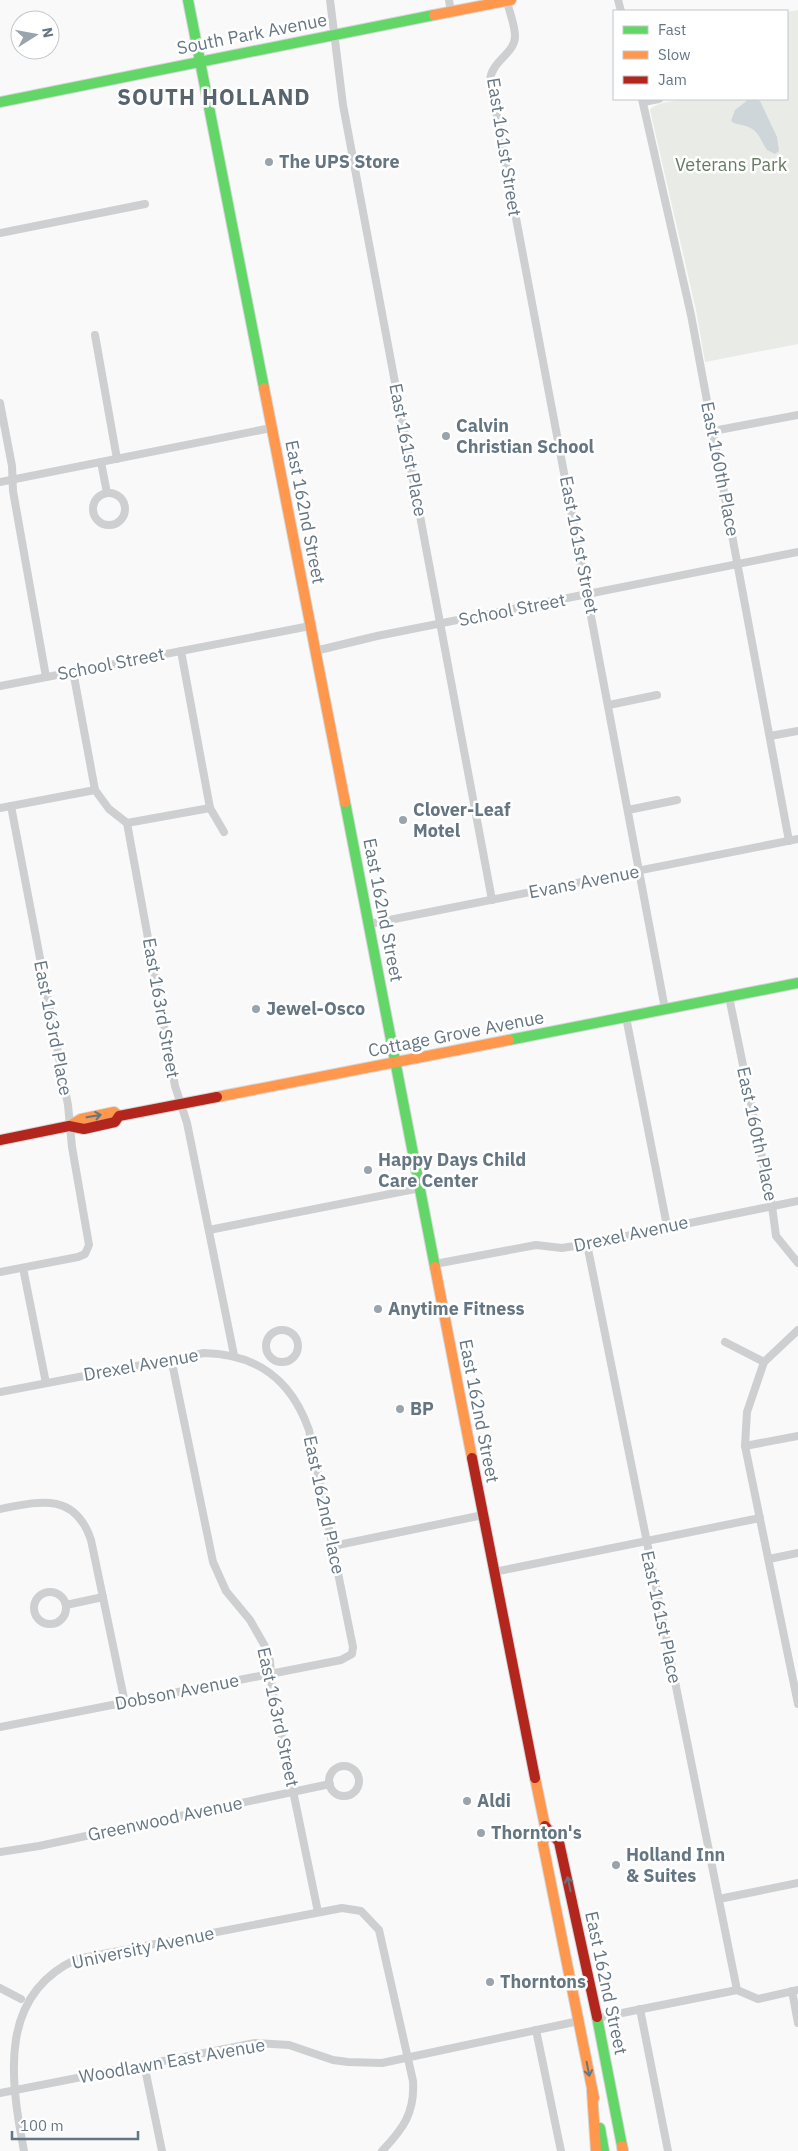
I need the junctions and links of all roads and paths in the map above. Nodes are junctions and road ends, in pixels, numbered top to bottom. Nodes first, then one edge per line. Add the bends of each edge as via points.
1 (188, 0) edge
2 (330, 0) edge
3 (449, 0) edge
4 (509, 0) edge
5 (452, 12) junction
6 (335, 34) junction
7 (199, 61) junction
8 (643, 100) edge
9 (0, 102) edge
10 (144, 204) dead end
11 (0, 233) edge
12 (95, 335) dead end
13 (0, 403) edge
14 (798, 414) edge
15 (272, 428) junction
16 (713, 431) junction
17 (117, 459) junction
18 (101, 462) junction
19 (12, 480) junction
20 (0, 482) edge
21 (107, 493) junction
22 (798, 552) edge
23 (738, 564) junction
24 (588, 594) junction
25 (440, 624) junction
26 (310, 626) junction
27 (181, 651) junction
28 (315, 651) junction
29 (73, 671) junction
30 (46, 676) junction
31 (0, 686) edge
32 (657, 695) dead end
33 (609, 705) junction
34 (798, 731) edge
35 (770, 736) junction
36 (95, 790) junction
37 (677, 800) dead end
38 (11, 806) junction
39 (0, 808) edge
40 (210, 808) junction
41 (628, 810) junction
42 (127, 823) junction
43 (224, 832) dead end
44 (798, 839) edge
45 (789, 841) junction
46 (640, 870) junction
47 (492, 900) junction
48 (369, 924) junction
49 (798, 984) edge
50 (729, 997) junction
51 (666, 1010) junction
52 (626, 1017) junction
53 (396, 1062) junction
54 (181, 1105) junction
55 (69, 1126) junction
56 (0, 1140) edge
57 (420, 1188) junction
58 (798, 1201) edge
59 (772, 1206) junction
60 (667, 1226) junction
61 (209, 1230) junction
62 (587, 1244) junction
63 (798, 1263) edge
64 (435, 1264) junction
65 (23, 1268) junction
66 (0, 1272) edge
67 (798, 1330) edge
68 (725, 1342) dead end
69 (234, 1356) junction
70 (171, 1358) junction
71 (273, 1359) junction
72 (764, 1362) junction
73 (266, 1370) junction
74 (46, 1383) junction
75 (0, 1392) edge
76 (798, 1436) edge
77 (745, 1446) junction
78 (0, 1509) edge
79 (483, 1515) junction
80 (760, 1518) junction
81 (646, 1541) junction
82 (333, 1546) junction
83 (798, 1553) edge
84 (769, 1559) junction
85 (494, 1572) junction
86 (103, 1597) junction
87 (66, 1605) junction
88 (352, 1654) joint
89 (795, 1673) edge
90 (271, 1674) junction
91 (125, 1703) junction
92 (798, 1704) edge
93 (0, 1727) edge
94 (330, 1784) dead end
95 (293, 1792) junction
96 (545, 1826) junction
97 (0, 1852) edge
98 (798, 1883) edge
99 (719, 1899) junction
100 (318, 1912) junction
101 (0, 1988) edge
102 (736, 1990) junction
103 (795, 1991) edge
104 (20, 1999) junction
105 (640, 2009) junction
106 (597, 2018) junction
107 (12, 2019) dead end
108 (579, 2021) junction
109 (798, 2023) edge
110 (536, 2030) junction
111 (9, 2032) dead end
112 (408, 2058) junction
113 (144, 2064) junction
114 (12, 2090) junction
115 (592, 2092) junction
116 (0, 2093) edge
117 (623, 2149) edge
118 (24, 2151) edge
119 (162, 2151) edge
120 (382, 2151) edge
121 (561, 2151) edge
122 (596, 2151) edge
123 (604, 2151) edge
124 (668, 2151) edge

1 - 7 main road, East 162nd Street
2 - 6 street, East 161st Place
3 - 5 street
4 - 5 main road, South Park Avenue
4 - 24 street, East 161st Street via 515,37 511,48 491,70 490,80
5 - 6 main road, South Park Avenue
6 - 7 main road, South Park Avenue
6 - 25 street, East 161st Place via 343,105
7 - 9 main road, South Park Avenue
7 - 15 main road, East 162nd Street
8 - 16 street, East 160th Place
10 - 11 street
12 - 17 street
13 - 19 street
14 - 16 street
15 - 17 street
15 - 26 main road, East 162nd Street
16 - 23 street, East 160th Place
17 - 18 street
18 - 19 street
18 - 21 street
19 - 20 street
19 - 30 street
21 - 21 street via 121,498 125,508 123,518 110,525 101,523 93,511 95,501
22 - 23 street, School Street
23 - 24 street, School Street
23 - 35 street, East 160th Place
24 - 25 street, School Street
24 - 33 street, East 161st Street
25 - 28 street, School Street
25 - 47 street, East 161st Place
26 - 27 street, School Street
26 - 28 main road, East 162nd Street
27 - 29 street, School Street
27 - 40 street
28 - 48 main road, East 162nd Street
29 - 30 street, School Street
29 - 36 street
30 - 31 street, School Street
32 - 33 street
33 - 41 street, East 161st Street
34 - 35 street
35 - 45 street, East 160th Place
36 - 38 street
36 - 42 street via 109,809
37 - 41 street
38 - 39 street
38 - 55 street, East 163rd Place via 66,1095
40 - 42 street
40 - 43 street
41 - 46 street, East 161st Street
42 - 54 street, East 163rd Street
44 - 45 street, Evans Avenue
45 - 46 street, Evans Avenue
46 - 47 street, Evans Avenue
46 - 51 street, East 161st Street
47 - 48 street, Evans Avenue
48 - 53 main road, East 162nd Street
49 - 50 main road, Cottage Grove Avenue
50 - 51 main road, Cottage Grove Avenue
50 - 59 street, East 160th Place
51 - 52 main road, Cottage Grove Avenue
52 - 53 main road, Cottage Grove Avenue
52 - 60 street
53 - 54 main road, Cottage Grove Avenue
53 - 57 main road, East 162nd Street
55 -> 54 main road, Cottage Grove Avenue via 84,1129 115,1122 119,1116
54 - 61 street, East 163rd Street
55 - 56 main road, Cottage Grove Avenue
55 - 65 street, East 163rd Place via 88,1250 78,1257
57 - 61 street
57 - 64 main road, East 162nd Street
58 - 59 street, Drexel Avenue
59 - 60 street, Drexel Avenue
59 - 63 street, East 160th Place via 776,1236
60 - 62 street, Drexel Avenue
61 - 69 street, East 163rd Street
62 - 64 street, Drexel Avenue via 562,1248 536,1244
62 - 81 street, East 161st Place
64 - 79 main road, East 162nd Street
65 - 66 street
65 - 74 street
67 - 72 street
68 - 72 street
69 - 70 street, Drexel Avenue via 204,1353
69 - 73 street, Drexel Avenue
70 - 74 street, Drexel Avenue
70 - 90 street, East 163rd Street via 213,1562 226,1591 259,1633 266,1648
71 - 71 street via 288,1361 296,1355 298,1345 294,1336 280,1330 271,1336 267,1350
71 - 73 street
72 - 77 street via 747,1412
73 - 82 street, East 162nd Place via 286,1388 303,1414
74 - 75 street, Drexel Avenue
76 - 77 street
77 - 80 street
78 - 86 street via 45,1501 71,1511 88,1530
79 - 82 street
79 - 85 main road, East 162nd Street
80 - 81 street
80 - 84 street
81 - 85 street
81 - 99 street, East 161st Place
82 - 88 street, East 162nd Place via 352,1639
83 - 84 street
84 - 89 street
85 - 96 main road, East 162nd Street
86 - 87 street
86 - 91 street
87 - 87 street via 61,1596 46,1592 38,1597 34,1612 40,1621 56,1624 64,1616
88 - 90 street, Dobson Avenue via 341,1660
89 - 92 street
90 - 91 street, Dobson Avenue
90 - 95 street, East 163rd Street
91 - 93 street, Dobson Avenue
94 - 95 street, Greenwood Avenue
95 - 97 street, Greenwood Avenue
95 - 100 street, East 163rd Street
106 -> 96 main road, East 162nd Street via 559,1842
96 - 108 main road, East 162nd Street via 543,1844
98 - 99 street
99 - 102 street, East 161st Place
100 - 104 street, University Avenue via 77,1959 51,1971
100 - 112 street, University Avenue via 352,1908 368,1916 379,1930
101 - 104 street
102 - 103 street via 758,1999
102 - 105 street
103 - 109 street
104 - 107 street, University Avenue
105 - 106 street
105 - 124 street
106 - 108 main road
106 - 117 main road, East 162nd Street
108 - 110 street, Woodlawn East Avenue
108 -> 115 main road, East 162nd Street
110 - 112 street, Woodlawn East Avenue
110 - 121 street
111 - 114 street via 7,2064
112 - 113 street, Woodlawn East Avenue via 382,2063 348,2062 289,2045 255,2043
112 - 120 street via 414,2097 410,2112
113 - 114 street, Woodlawn East Avenue
113 - 119 street
114 - 116 street, Woodlawn East Avenue
114 - 118 street
115 - 122 main road
115 - 123 main road, East 162nd Street

